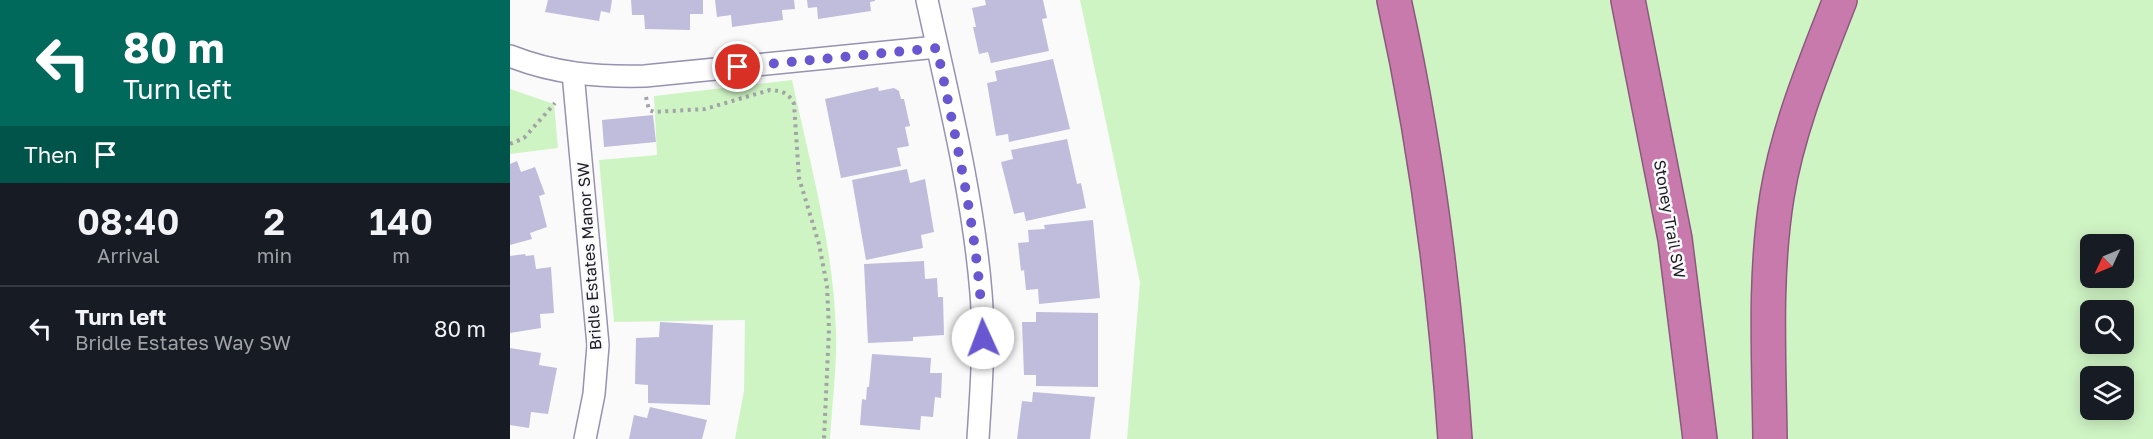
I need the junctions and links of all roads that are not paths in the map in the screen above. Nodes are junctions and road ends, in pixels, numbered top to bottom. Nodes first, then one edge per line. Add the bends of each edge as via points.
1 (927, 0) edge
2 (1394, 0) edge
3 (1628, 0) edge
4 (1840, 0) edge
5 (937, 48) junction
6 (510, 56) edge
7 (573, 73) junction
8 (585, 439) edge
9 (978, 439) edge
10 (1455, 439) edge
11 (1700, 439) edge
12 (1770, 439) edge

1 - 5 street
2 - 10 highway via 1429,178
3 - 11 highway, Stoney Trail SW via 1675,239
4 - 12 highway via 1809,77 1777,196 1768,325
5 - 7 street via 645,75 598,77
5 - 9 street via 979,271 983,338
6 - 7 street
7 - 8 street, Bridle Estates Manor SW via 598,345

